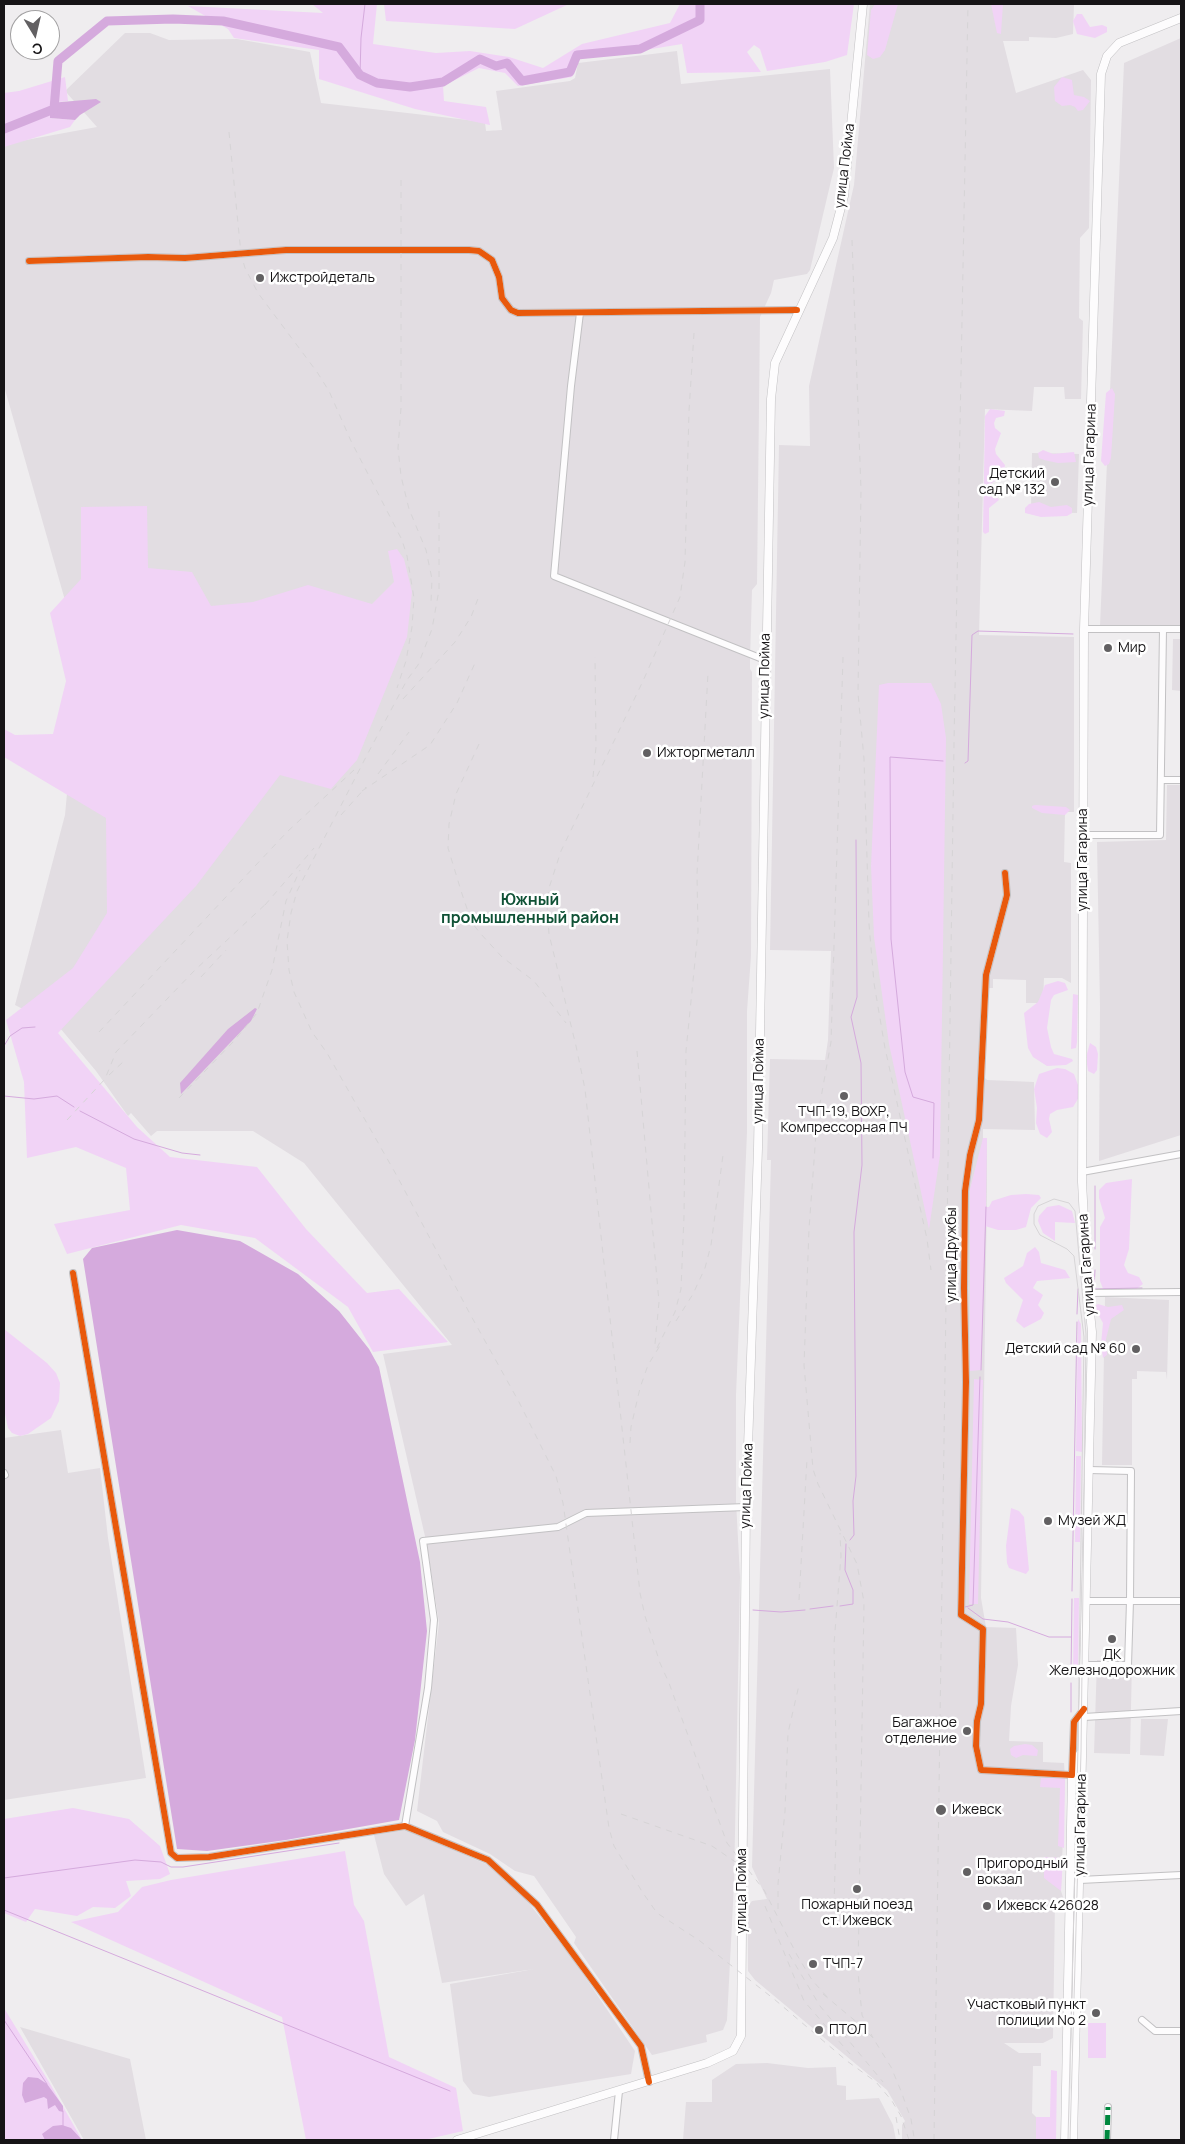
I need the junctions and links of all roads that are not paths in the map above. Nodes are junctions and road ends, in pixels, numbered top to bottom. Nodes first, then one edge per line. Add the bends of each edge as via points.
1 (863, 4) edge
2 (1181, 18) edge
3 (29, 260) dead end
4 (798, 310) junction
5 (580, 313) junction
6 (1163, 629) junction
7 (1181, 629) edge
8 (1084, 630) junction
9 (765, 660) junction
10 (1161, 780) junction
11 (1181, 780) edge
12 (1083, 835) junction
13 (1005, 873) dead end
14 (1181, 1154) edge
15 (1082, 1172) junction
16 (73, 1273) dead end
17 (1181, 1292) edge
18 (1088, 1293) junction
19 (1089, 1470) junction
20 (746, 1507) junction
21 (1087, 1601) junction
22 (1130, 1601) junction
23 (1181, 1601) edge
24 (1085, 1665) junction
25 (1181, 1712) edge
26 (1084, 1713) junction
27 (1083, 1749) junction
28 (1072, 1775) junction
29 (405, 1826) junction
30 (1181, 1875) edge
31 (1080, 1880) junction
32 (1142, 2020) dead end
33 (1181, 2031) edge
34 (650, 2082) junction
35 (619, 2091) junction
36 (1108, 2107) dead end
37 (457, 2140) edge
38 (614, 2140) edge
39 (1065, 2140) edge
40 (1073, 2140) edge
41 (1107, 2140) edge

1 - 4 main road, улица Пойма via 844,196 833,238
2 - 8 main road, улица Гагарина via 1119,43 1109,52 1102,68
3 - 5 street via 185,258 290,250 469,250 479,251 492,260 502,298 511,310 527,314
4 - 5 street
4 - 9 main road, улица Пойма via 775,363 772,379
5 - 9 street via 554,576
6 - 7 street
6 - 8 street
6 - 10 street
8 - 12 main road, улица Гагарина
9 - 20 main road, улица Пойма via 758,1148
10 - 11 street
10 - 12 street via 1160,835
12 - 15 main road, улица Гагарина
13 - 28 street, улица Дружбы via 1007,895 986,975 979,1120 965,1191 966,1382 961,1616 983,1629 981,1704 976,1721 976,1746 981,1770
14 - 15 street
15 - 18 main road, улица Гагарина
16 - 29 street via 171,1853 177,1858 209,1857
17 - 18 street
18 - 19 main road, улица Гагарина via 1092,1332
19 - 21 main road, улица Гагарина
19 - 22 street via 1131,1471
20 - 29 street via 586,1513 558,1527 423,1541 434,1620 428,1688
20 - 34 main road, улица Пойма via 741,2036 737,2047 727,2055
21 - 22 street
21 - 24 main road, улица Гагарина
22 - 23 street
22 - 24 street via 1128,1665
24 - 26 main road, улица Гагарина
25 - 26 street
26 - 27 main road, улица Гагарина
26 - 28 street via 1074,1722
27 - 28 main road, улица Гагарина
27 - 31 main road, улица Гагарина
28 - 39 main road, улица Гагарина
29 - 34 street via 488,1860 537,1905 641,2046
30 - 31 street
31 - 40 main road, улица Гагарина
32 - 33 street via 1155,2031
34 - 35 main road, улица Пойма
35 - 37 main road, улица Пойма
35 - 38 street
36 - 41 street

